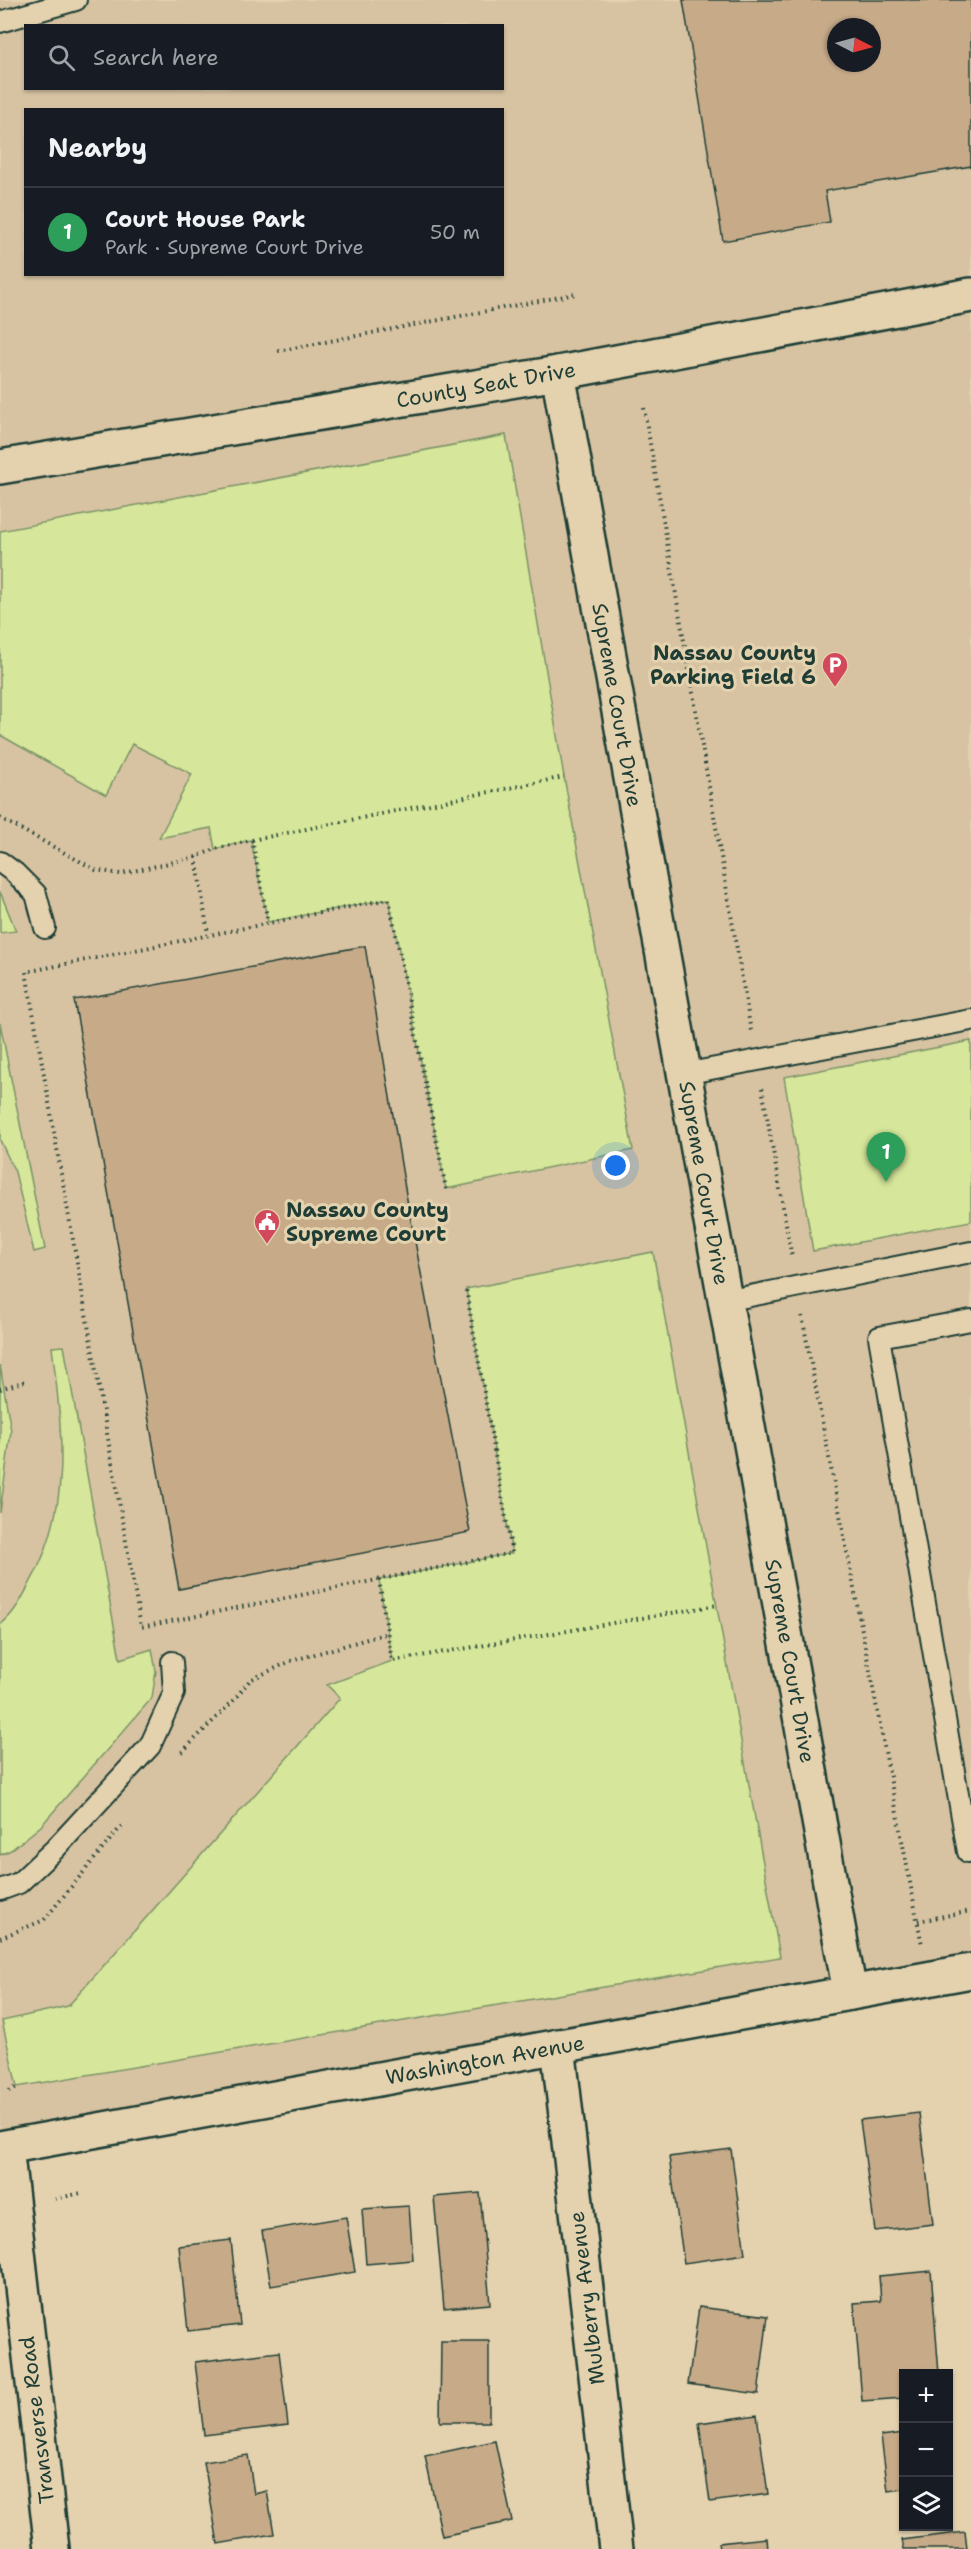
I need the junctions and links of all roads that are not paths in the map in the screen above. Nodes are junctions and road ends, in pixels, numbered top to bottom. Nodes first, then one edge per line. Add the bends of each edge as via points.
1 (75, 0) edge
2 (0, 22) edge
3 (971, 295) edge
4 (558, 373) junction
5 (0, 467) edge
6 (0, 862) edge
7 (45, 928) dead end
8 (971, 1020) edge
9 (684, 1074) junction
10 (971, 1252) edge
11 (725, 1301) junction
12 (971, 1320) edge
13 (172, 1662) dead end
14 (971, 1851) edge
15 (0, 1890) edge
16 (971, 1971) edge
17 (850, 1993) junction
18 (558, 2046) junction
19 (3, 2147) edge
20 (52, 2549) edge
21 (616, 2549) edge

1 - 2 lane
3 - 4 street, County Seat Drive
4 - 5 street, County Seat Drive
4 - 9 street, Supreme Court Drive
6 - 7 lane via 36,894
8 - 9 lane
9 - 11 street, Supreme Court Drive
10 - 11 lane
11 - 17 street, Supreme Court Drive
12 - 14 lane via 879,1336 968,1852
13 - 15 lane via 174,1693 150,1746 55,1849 19,1882
16 - 17 street, Washington Avenue
17 - 18 street, Washington Avenue
18 - 19 street, Washington Avenue
18 - 21 street, Mulberry Avenue
19 - 20 street, Transverse Road

